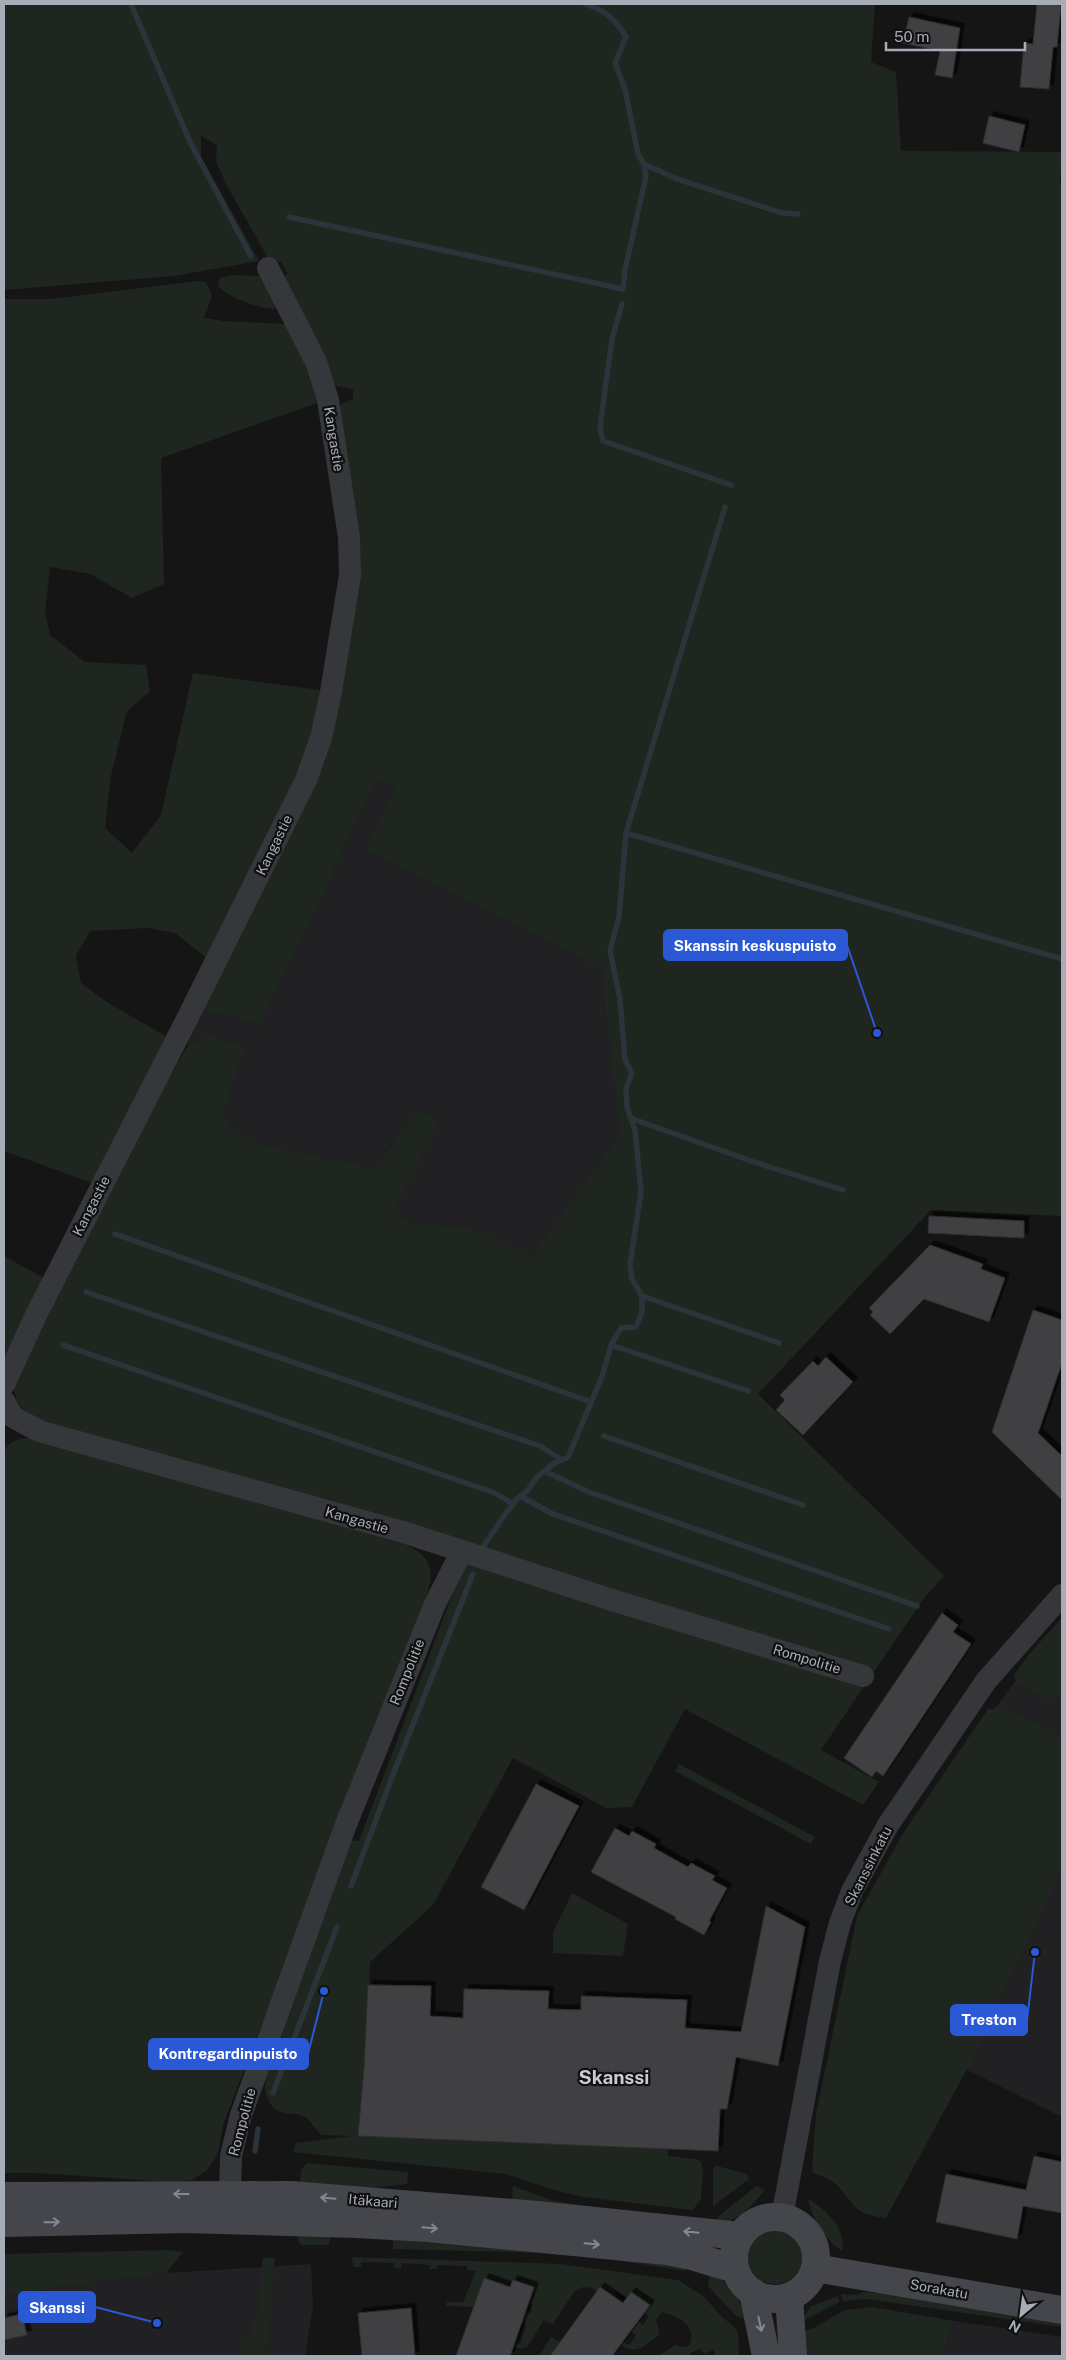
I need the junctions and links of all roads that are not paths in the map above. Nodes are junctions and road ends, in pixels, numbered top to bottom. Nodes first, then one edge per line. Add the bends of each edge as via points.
1 (268, 268) dead end
2 (4, 1385) edge
3 (4, 1401) edge
4 (462, 1551) junction
5 (1062, 1595) edge
6 (863, 1676) dead end
7 (230, 2194) junction
8 (4, 2196) edge
9 (782, 2217) junction
10 (214, 2220) junction
11 (248, 2220) junction
12 (4, 2222) edge
13 (740, 2236) junction
14 (815, 2268) junction
15 (735, 2269) junction
16 (753, 2292) junction
17 (789, 2297) junction
18 (1062, 2310) edge
19 (766, 2356) edge
20 (793, 2356) edge

1 - 2 street, Kangastie via 316,362 328,400 349,537 350,575 332,692 306,780 34,1317
3 - 4 street, Kangastie via 13,1417 39,1431
4 - 6 street, Rompolitie
4 - 7 street, Rompolitie via 434,1604 345,1827 244,2106 231,2156
5 - 9 street, Skanssinkatu via 966,1708 888,1826 852,1891 830,1961
7 -> 8 street, Itäkaari
7 - 10 street
7 - 11 street
13 -> 7 street, Itäkaari via 429,2206 291,2195
9 - 13 street via 753,2223
9 - 14 street via 796,2222 809,2234 816,2250
10 - 11 street, Itäkaari
12 -> 10 street, Itäkaari
11 -> 15 street, Itäkaari via 428,2228 667,2251
13 - 15 street via 734,2252
14 - 17 street via 806,2286
14 - 18 street, Sorakatu
15 - 16 street
16 - 17 street via 771,2299
16 -> 19 street
17 - 20 street

